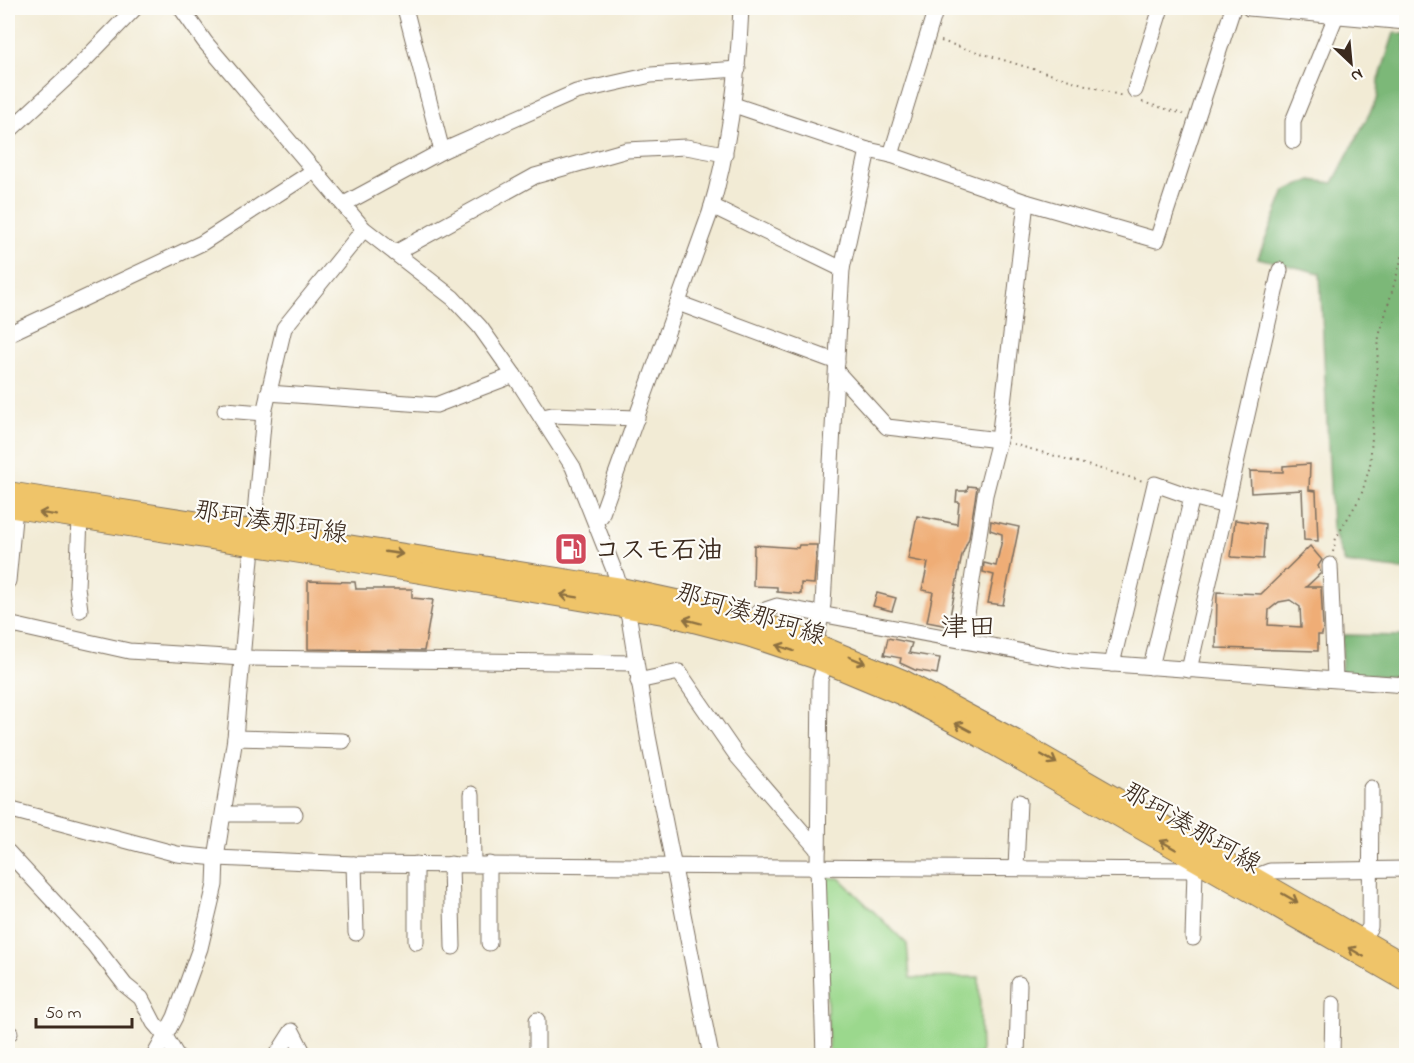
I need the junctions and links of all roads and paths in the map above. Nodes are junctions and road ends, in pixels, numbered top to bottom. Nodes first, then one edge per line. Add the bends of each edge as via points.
1 (135, 8) edge
2 (181, 8) edge
3 (405, 8) edge
4 (741, 8) edge
5 (936, 8) edge
6 (1161, 8) edge
7 (1233, 8) edge
8 (1250, 8) edge
9 (1294, 10) edge
10 (1336, 16) junction
11 (1407, 22) edge
12 (927, 37) junction
13 (738, 69) junction
14 (1135, 96) junction
15 (734, 105) junction
16 (1197, 118) junction
17 (8, 132) edge
18 (1293, 141) dead end
19 (868, 150) junction
20 (442, 151) junction
21 (725, 154) junction
22 (891, 155) junction
23 (315, 170) junction
24 (1026, 202) junction
25 (344, 204) junction
26 (712, 206) junction
27 (364, 229) junction
28 (1407, 251) edge
29 (395, 253) junction
30 (842, 269) junction
31 (1280, 270) dead end
32 (678, 303) junction
33 (8, 334) edge
34 (837, 367) junction
35 (514, 375) junction
36 (268, 393) junction
37 (225, 410) dead end
38 (264, 413) junction
39 (543, 417) junction
40 (637, 417) junction
41 (999, 440) junction
42 (1155, 484) junction
43 (1192, 497) junction
44 (10, 503) edge
45 (1226, 506) junction
46 (80, 519) junction
47 (595, 521) junction
48 (252, 538) junction
49 (1330, 565) joint
50 (8, 580) edge
51 (624, 597) junction
52 (80, 610) dead end
53 (821, 614) junction
54 (753, 621) junction
55 (8, 624) edge
56 (963, 640) junction
57 (816, 642) junction
58 (242, 658) junction
59 (636, 663) junction
60 (825, 663) junction
61 (1112, 664) junction
62 (1151, 667) junction
63 (1189, 670) junction
64 (1335, 678) junction
65 (638, 681) junction
66 (1407, 685) edge
67 (235, 738) junction
68 (343, 741) dead end
69 (1371, 788) dead end
70 (472, 794) dead end
71 (1019, 802) dead end
72 (8, 809) edge
73 (225, 814) junction
74 (296, 814) dead end
75 (818, 850) junction
76 (8, 852) edge
77 (216, 858) junction
78 (354, 864) junction
79 (416, 864) junction
80 (451, 864) junction
81 (473, 864) junction
82 (489, 864) junction
83 (675, 867) junction
84 (1199, 867) junction
85 (1016, 868) junction
86 (818, 869) junction
87 (1371, 869) junction
88 (1407, 869) edge
89 (1254, 877) junction
90 (356, 933) dead end
91 (1193, 938) dead end
92 (1362, 939) junction
93 (416, 942) dead end
94 (489, 943) dead end
95 (453, 946) dead end
96 (1407, 965) edge
97 (1407, 981) edge
98 (1018, 984) dead end
99 (1333, 1004) dead end
100 (537, 1020) dead end
101 (165, 1036) junction
102 (154, 1056) edge
103 (177, 1056) edge
104 (276, 1056) edge
105 (305, 1056) edge
106 (537, 1056) edge
107 (711, 1056) edge
108 (824, 1056) edge
109 (1017, 1056) edge
110 (1332, 1056) edge

1 - 17 street
2 - 23 street via 205,42
3 - 20 street
4 - 13 street
5 - 12 street
6 - 14 street
7 - 16 street
8 - 9 street
9 - 10 street
10 - 11 street
10 - 18 street via 1293,121
12 - 14 path
12 - 22 street
13 - 15 street
13 - 20 street via 651,75 576,92
14 - 16 path
15 - 19 street
15 - 21 street
16 - 24 street via 1157,240
19 - 22 street
19 - 30 street
20 - 25 street
21 - 26 street
21 - 29 street via 686,147 627,150 535,176
22 - 24 street
23 - 25 street
23 - 33 street via 202,243
24 - 41 street
25 - 27 street
26 - 30 street
26 - 32 street
27 - 29 street
27 - 36 street via 284,328
28 - 49 path via 1379,336 1370,466 1362,496 1336,538
29 - 35 street via 453,298 480,327
30 - 34 street
31 - 45 street
32 - 34 street
32 - 40 street
34 - 41 street via 887,427
34 - 53 street
35 - 36 street via 436,405
35 - 39 street
36 - 38 street
37 - 38 street
38 - 48 street
39 - 40 street
39 - 47 street via 573,467
40 - 47 street via 601,516
41 - 42 path
41 - 56 street via 985,495
42 - 43 street
42 - 61 street
43 - 45 street
43 - 62 street
46 -> 44 main road, 那珂湊那珂線
44 - 48 main road, 那珂湊那珂線
44 - 50 street
45 - 63 street
46 - 48 main road, 那珂湊那珂線
46 - 52 street
47 - 51 street
48 - 51 main road, 那珂湊那珂線
48 - 58 street
49 - 64 street
51 - 54 main road, 那珂湊那珂線 via 699,605
51 - 59 street
60 -> 51 main road, 那珂湊那珂線
53 - 54 street via 777,606 759,612
53 - 56 street
53 - 57 street
54 - 57 main road, 那珂湊那珂線
55 - 58 street via 129,651
56 - 61 street via 1072,661
57 -> 89 main road, 那珂湊那珂線 via 943,699
58 - 59 street
58 - 67 street
59 - 65 street
60 - 75 street via 820,680
84 -> 60 main road, 那珂湊那珂線 via 970,731 900,694
61 - 62 street
62 - 63 street
63 - 64 street
64 - 66 street
65 - 75 street via 679,672 736,756
65 - 83 street
67 - 68 street
67 - 73 street
69 - 87 street
70 - 81 street
71 - 85 street
72 - 77 street via 177,854
73 - 74 street
73 - 77 street
75 - 86 street
76 - 101 street via 94,945 125,986 141,998
77 - 78 street
77 - 101 street via 215,885 200,948
78 - 79 street
78 - 90 street
79 - 80 street
79 - 93 street
80 - 81 street
80 - 95 street
81 - 82 street
82 - 83 street
82 - 94 street
83 - 86 street
83 - 107 street
84 - 85 street
84 - 91 street
97 -> 84 main road, 那珂湊那珂線
85 - 86 street
86 - 108 street
87 - 88 street
87 - 89 street via 1270,871
87 - 92 street via 1370,927
89 -> 92 main road, 那珂湊那珂線
92 - 96 main road, 那珂湊那珂線
98 - 109 street
99 - 110 street
100 - 106 street
101 - 102 street
101 - 103 street
104 - 105 street via 292,1031

